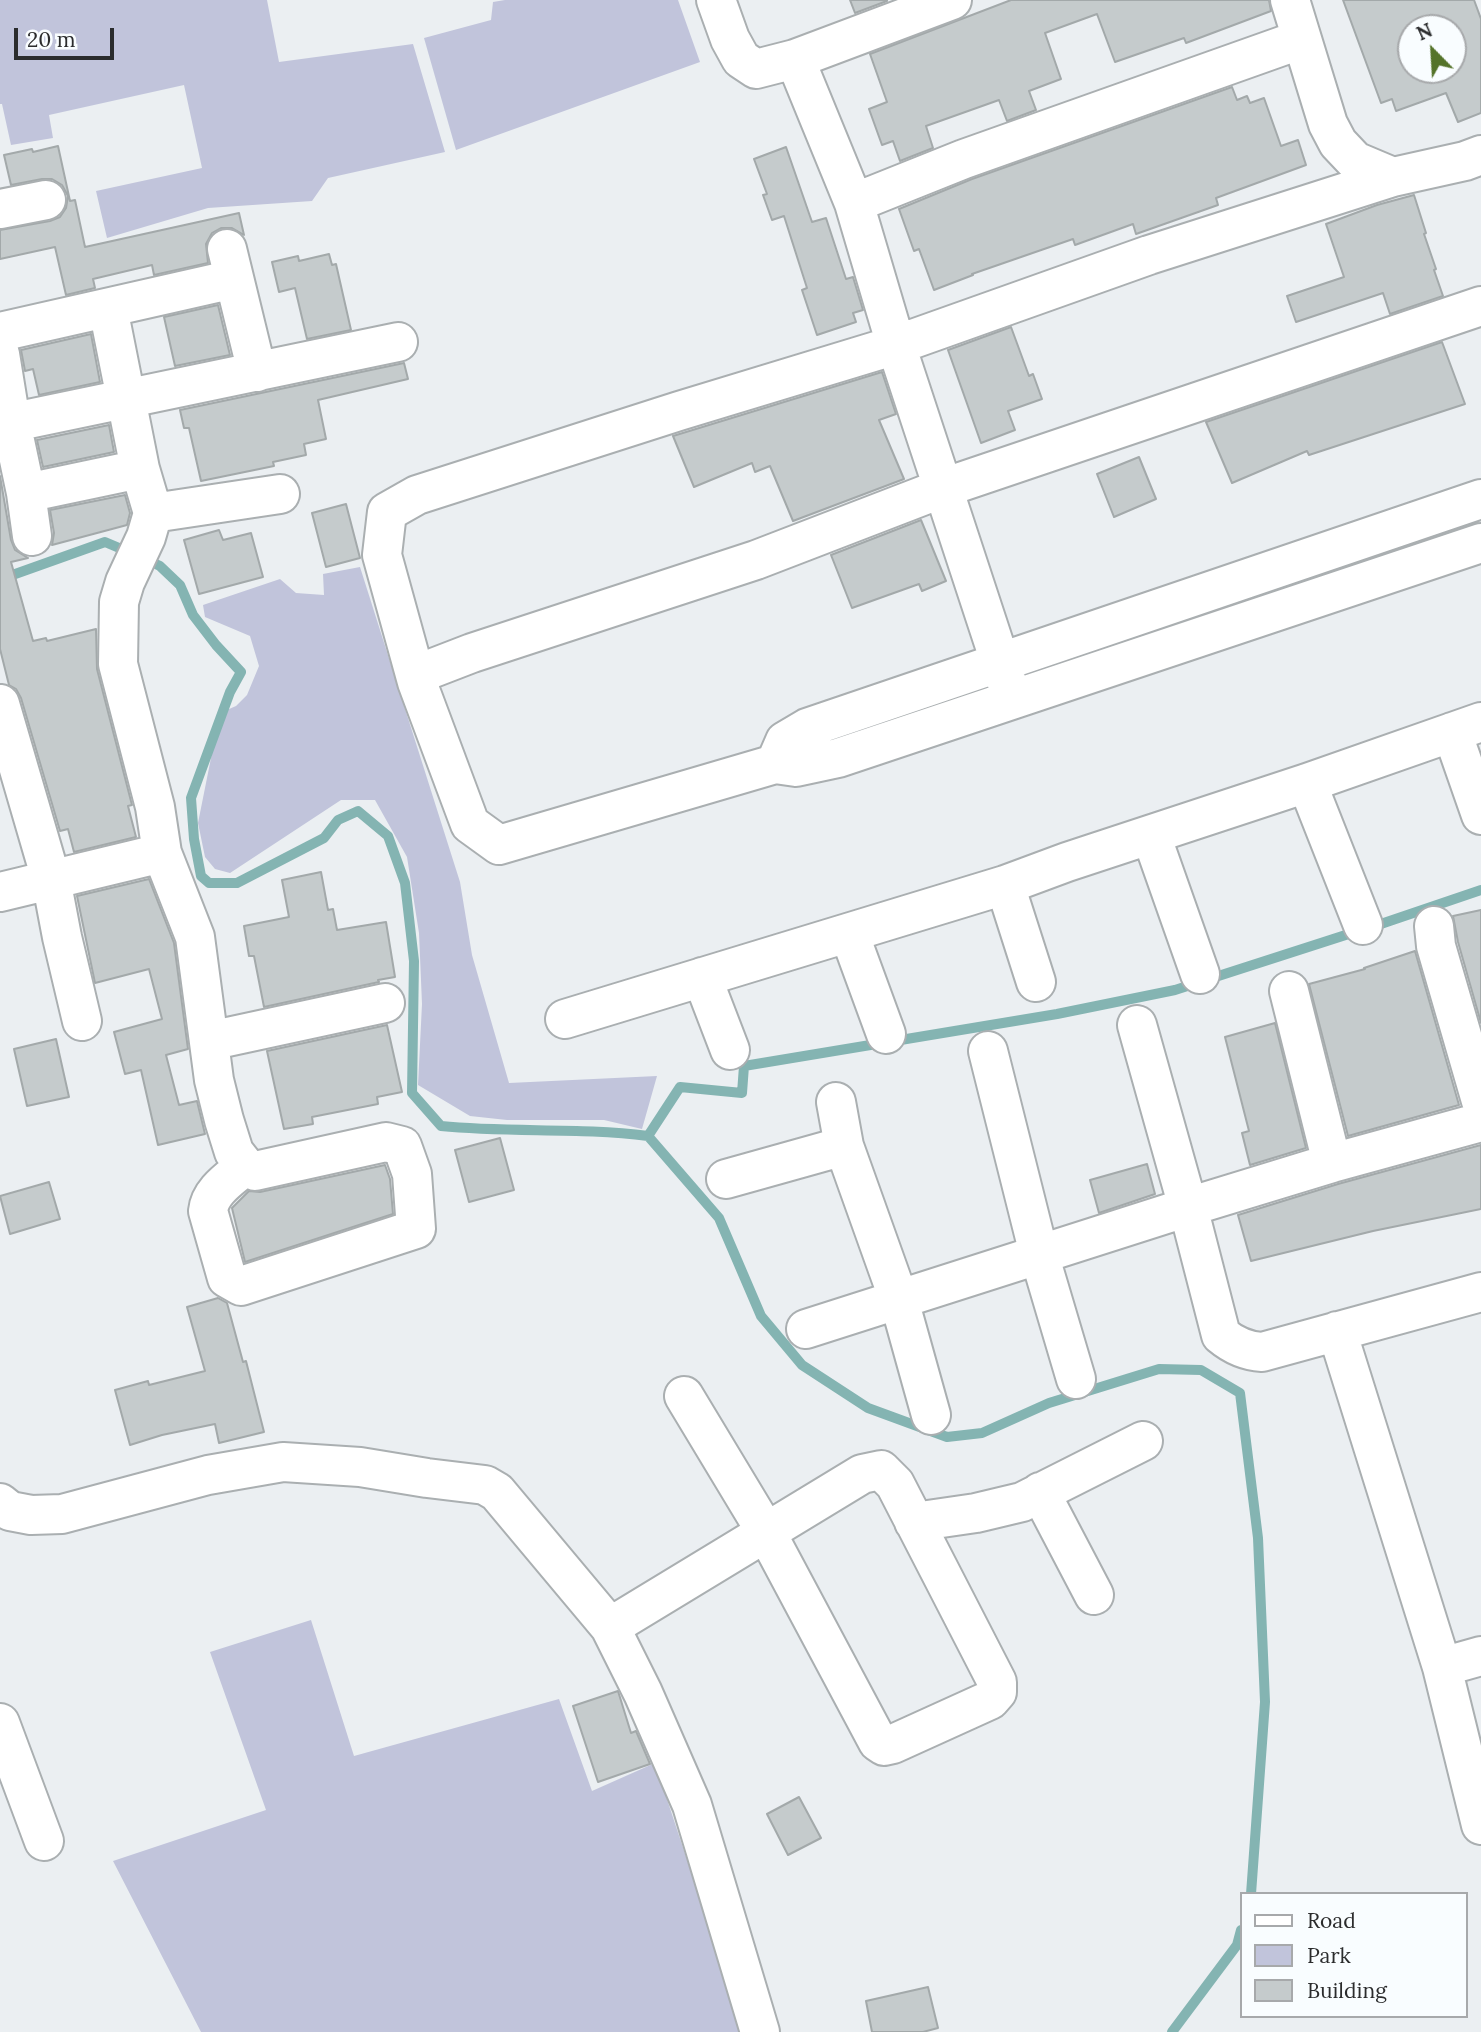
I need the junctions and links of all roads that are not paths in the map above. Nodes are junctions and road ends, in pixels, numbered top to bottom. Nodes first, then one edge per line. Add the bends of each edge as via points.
1 (716, 0) edge
2 (952, 0) edge
3 (1290, 0) edge
4 (1302, 39) junction
5 (795, 59) junction
6 (1481, 155) edge
7 (1393, 177) junction
8 (46, 200) dead end
9 (854, 203) junction
10 (0, 209) edge
11 (1481, 306) edge
12 (108, 308) junction
13 (0, 332) edge
14 (398, 342) dead end
15 (897, 345) junction
16 (0, 354) edge
17 (257, 372) junction
18 (127, 399) junction
19 (5, 424) edge
20 (140, 469) junction
21 (943, 488) junction
22 (26, 493) junction
23 (280, 494) dead end
24 (1481, 499) edge
25 (149, 525) junction
26 (32, 536) dead end
27 (1481, 543) edge
28 (999, 661) junction
29 (415, 675) junction
30 (1014, 701) junction
31 (0, 704) edge
32 (1466, 727) edge
33 (775, 764) junction
34 (1307, 783) junction
35 (1481, 815) edge
36 (1150, 835) junction
37 (162, 853) junction
38 (51, 878) junction
39 (1005, 885) junction
40 (0, 892) edge
41 (1363, 925) dead end
42 (1434, 926) dead end
43 (849, 933) junction
44 (1200, 974) dead end
45 (702, 977) junction
46 (1036, 982) dead end
47 (1289, 991) dead end
48 (385, 1003) dead end
49 (565, 1019) dead end
50 (82, 1021) dead end
51 (1137, 1025) dead end
52 (886, 1034) dead end
53 (209, 1041) junction
54 (730, 1050) dead end
55 (988, 1051) dead end
56 (836, 1101) dead end
57 (1481, 1101) edge
58 (1481, 1122) edge
59 (844, 1146) junction
60 (1332, 1163) junction
61 (245, 1166) junction
62 (726, 1179) dead end
63 (1188, 1207) junction
64 (1039, 1254) junction
65 (1481, 1292) edge
66 (899, 1300) junction
67 (806, 1329) dead end
68 (1337, 1331) junction
69 (1076, 1379) dead end
70 (684, 1396) dead end
71 (931, 1415) dead end
72 (1143, 1441) dead end
73 (1040, 1492) junction
74 (0, 1503) edge
75 (915, 1522) junction
76 (766, 1532) junction
77 (1094, 1595) dead end
78 (610, 1627) junction
79 (1481, 1656) edge
80 (1441, 1667) junction
81 (0, 1723) edge
82 (1480, 1816) edge
83 (44, 1841) dead end
84 (760, 2032) edge

1 - 5 street via 741,59 756,69
2 - 5 street
3 - 4 street
4 - 7 street via 1338,143 1355,161
4 - 9 street via 964,159
5 - 9 street
6 - 7 street
7 - 15 street via 1149,255
8 - 10 street
9 - 15 street
11 - 21 street
12 - 13 street
12 - 17 street via 230,264
12 - 18 street
14 - 17 street
15 - 21 street
15 - 29 street via 417,495 387,512 382,555
16 - 19 street
17 - 18 street
18 - 19 street
18 - 20 street
19 - 22 street
20 - 22 street
20 - 25 street
21 - 28 street
21 - 29 street via 756,560
22 - 26 street
23 - 25 street
24 - 28 street
25 - 37 street via 119,602 118,664 155,807
27 - 30 street
28 - 30 street
28 - 33 street via 807,728 785,741
29 - 33 street via 470,824 499,845
30 - 33 street via 826,761 796,767
31 - 38 street
32 - 34 street
32 - 35 street
34 - 36 street
34 - 41 street
36 - 39 street
36 - 44 street
37 - 38 street
37 - 53 street via 195,937
38 - 40 street
38 - 50 street
39 - 43 street
39 - 46 street
42 - 57 street
43 - 45 street
43 - 52 street
45 - 49 street
45 - 54 street
47 - 60 street
48 - 53 street
51 - 63 street
53 - 61 street via 224,1120 234,1152
55 - 64 street
56 - 59 street
58 - 60 street
59 - 62 street
59 - 66 street
60 - 63 street
61 - 61 street via 215,1192 208,1211 227,1278 241,1286 416,1229 412,1174 402,1146 387,1142 255,1171
63 - 64 street
63 - 68 street via 1220,1335 1244,1349 1262,1352
64 - 66 street
64 - 69 street
65 - 68 street
66 - 67 street
66 - 71 street
68 - 80 street
70 - 76 street
72 - 73 street
73 - 75 street via 1022,1502
73 - 77 street
74 - 78 street via 10,1511 31,1515 62,1514 208,1475 283,1462 360,1466 485,1485 507,1501
75 - 76 street via 895,1484 881,1470 862,1474
75 - 76 street via 997,1682 997,1692 990,1700 884,1746
76 - 78 street
78 - 84 street via 692,1805
79 - 80 street
80 - 82 street
81 - 83 street

